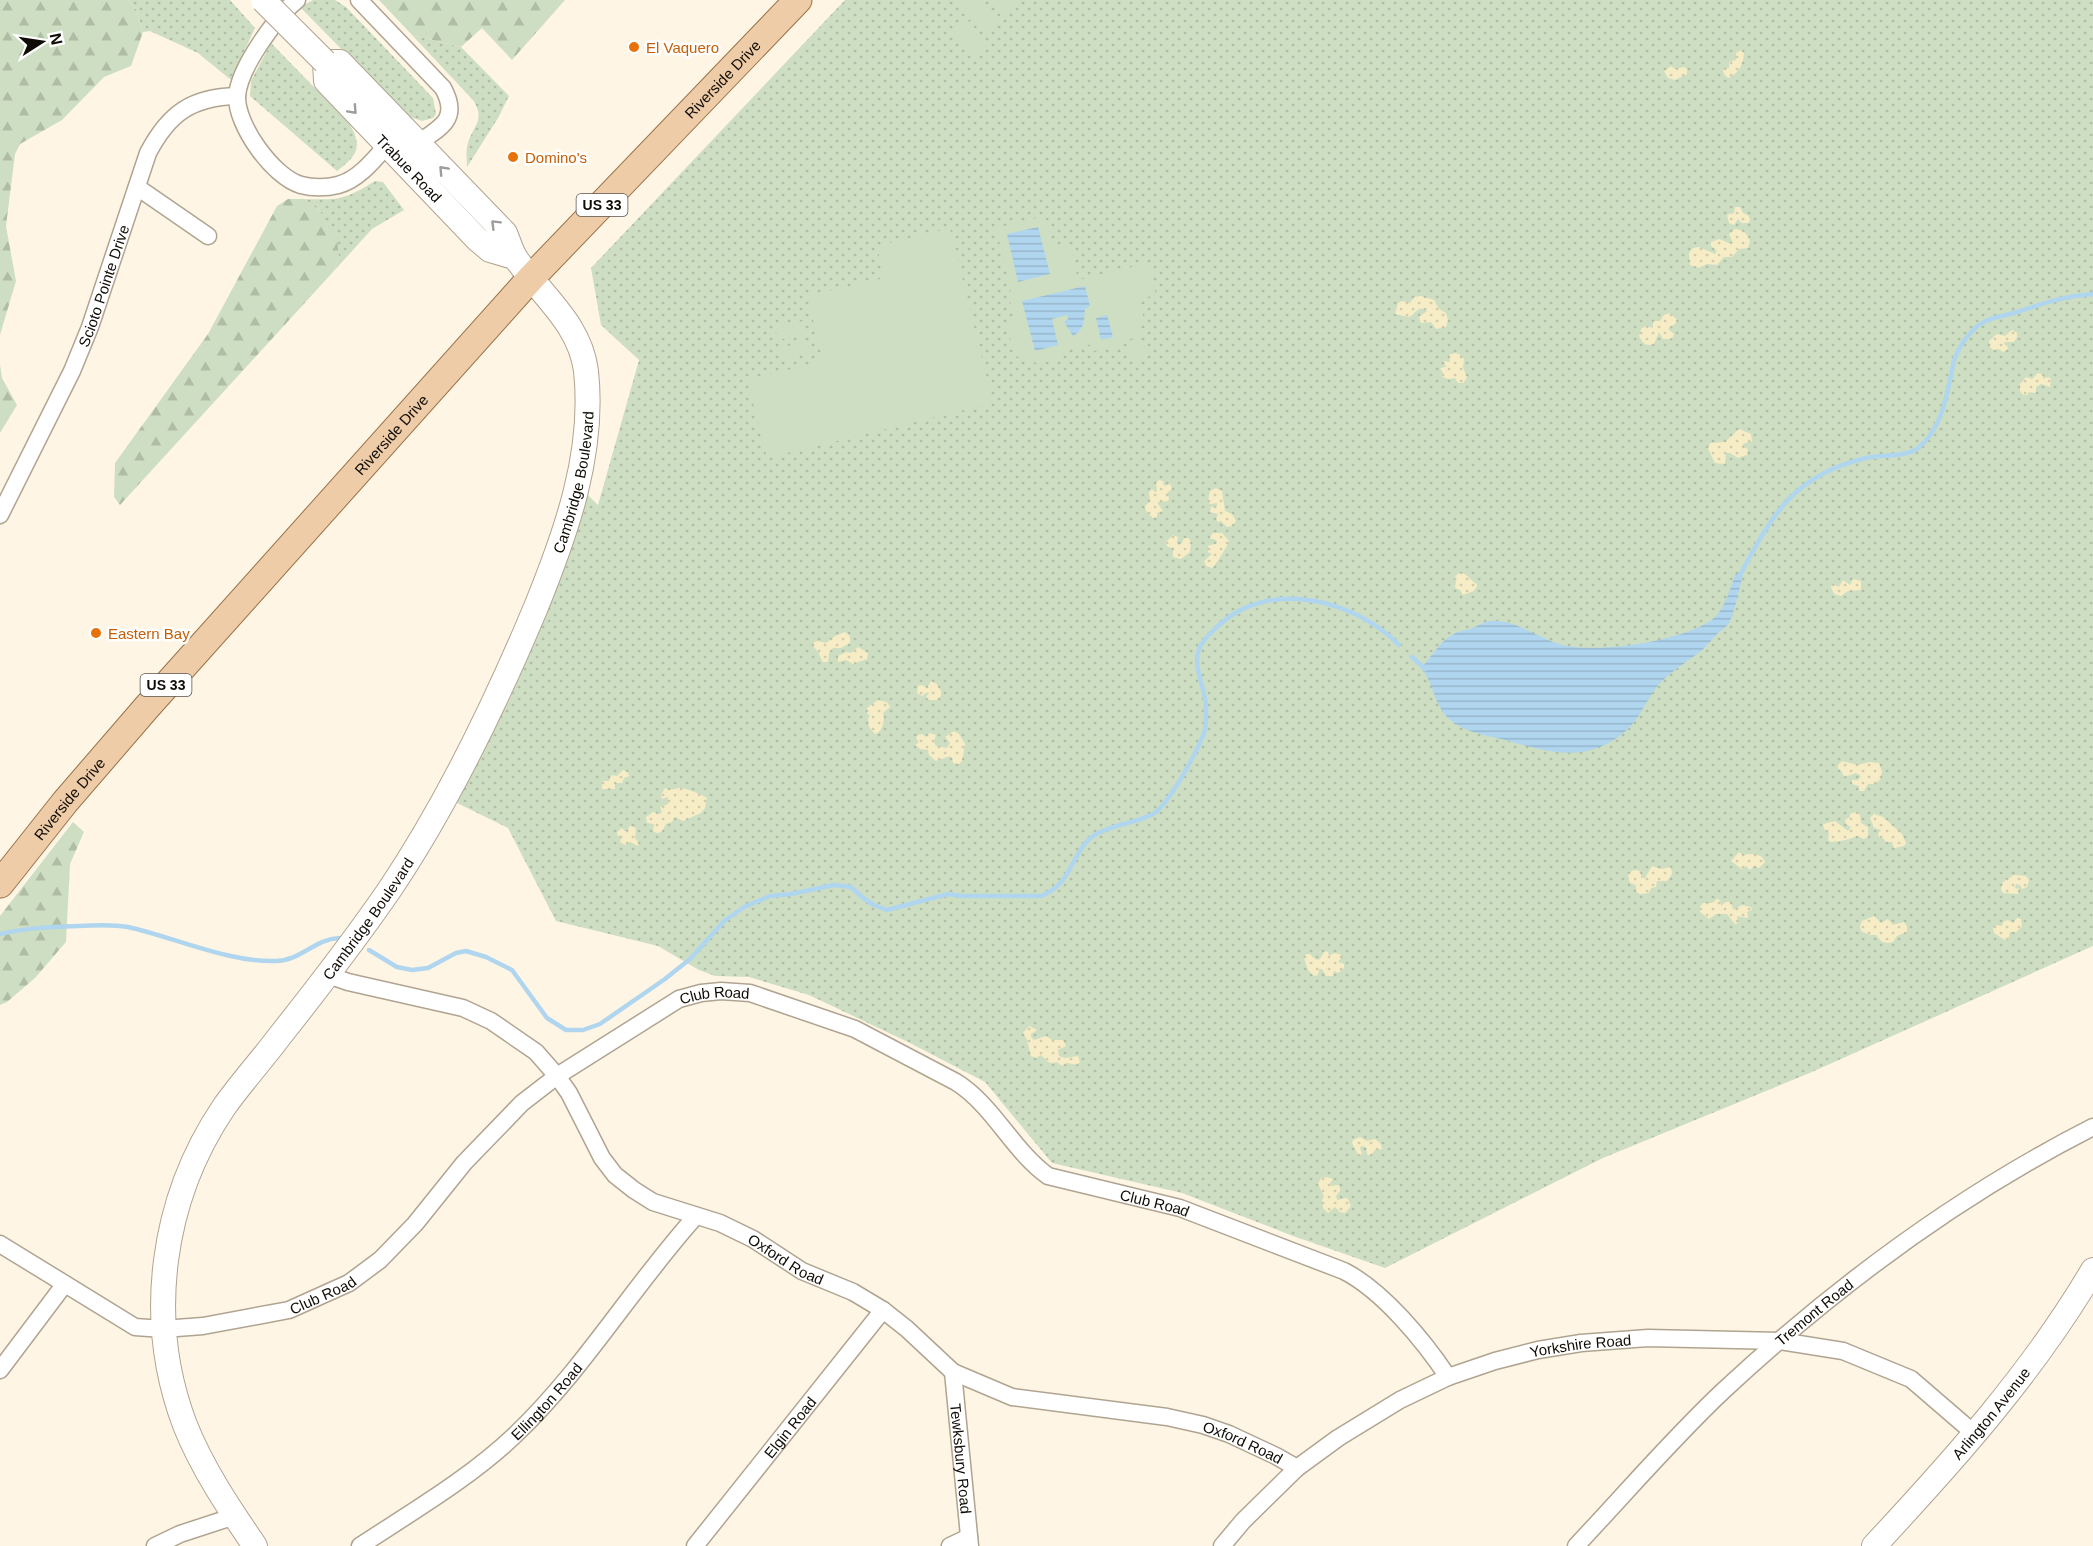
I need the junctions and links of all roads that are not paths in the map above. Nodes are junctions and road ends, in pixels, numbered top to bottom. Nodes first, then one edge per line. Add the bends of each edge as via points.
1 (263, 0) edge
2 (297, 0) edge
3 (359, 0) edge
4 (798, 0) edge
5 (325, 62) junction
6 (237, 96) junction
7 (418, 143) junction
8 (387, 145) junction
9 (136, 187) junction
10 (208, 236) dead end
11 (514, 257) junction
12 (531, 278) junction
13 (0, 515) edge
14 (0, 884) edge
15 (328, 975) junction
16 (556, 1076) junction
17 (2093, 1127) edge
18 (696, 1216) junction
19 (0, 1244) edge
20 (2093, 1270) edge
21 (64, 1285) junction
22 (883, 1310) junction
23 (163, 1329) junction
24 (1780, 1341) junction
25 (0, 1370) edge
26 (953, 1372) junction
27 (1448, 1377) junction
28 (1976, 1435) junction
29 (1297, 1468) junction
30 (234, 1516) junction
31 (970, 1541) edge
32 (155, 1546) edge
33 (255, 1546) edge
34 (360, 1546) edge
35 (695, 1546) edge
36 (950, 1546) edge
37 (1221, 1546) edge
38 (1576, 1546) edge
39 (1874, 1546) edge

1 - 5 street, Trabue Road, bridge
2 - 6 street via 249,60
3 - 7 street via 450,100 444,126
4 - 12 main road, Riverside Drive / US 33
5 - 7 street, Trabue Road via 339,62
5 -> 8 street, Trabue Road via 326,81
6 - 8 street via 246,131 256,146 288,178 300,184 339,185 366,169
6 - 9 street, Scioto Pointe Drive via 187,106 173,117 153,143
11 -> 7 street, Trabue Road via 505,233
8 - 11 street, Trabue Road via 477,239 490,250
9 - 10 street
9 - 13 street, Scioto Pointe Drive via 72,371
11 - 12 street, Trabue Road
12 - 14 main road, Riverside Drive / US 33 via 147,707
12 - 15 street, Cambridge Boulevard via 568,322 583,356 587,421 569,519 525,633 465,762 391,887
15 - 16 street, Oxford Road via 463,1008 491,1021 536,1052
15 - 23 street, Cambridge Boulevard via 225,1107 192,1165 166,1259
16 - 18 street, Oxford Road via 615,1175 653,1202
16 - 23 street, Club Road via 522,1103 380,1260 349,1282 289,1310
16 - 27 street, Club Road via 679,999 721,991 750,993 783,1003 855,1029 970,1090 1048,1176 1180,1208 1363,1280
17 - 24 street, Tremont Road via 1962,1201 1885,1254
18 - 22 street, Oxford Road via 753,1239 802,1271 853,1292
18 - 34 street, Ellington Road via 575,1368 515,1435 472,1470
19 - 21 street, Club Road
20 - 28 street, Arlington Avenue via 2043,1346
21 - 23 street, Club Road via 135,1328
21 - 25 street
22 - 26 street, Oxford Road
22 - 35 street, Elgin Road
23 - 30 street, Cambridge Boulevard via 174,1390 185,1424
24 - 27 street, Yorkshire Road via 1648,1338 1581,1343 1538,1350
24 - 28 street, Yorkshire Road via 1843,1351 1911,1379
24 - 38 street, Tremont Road via 1723,1391
26 - 29 street, Oxford Road via 1012,1397 1203,1425
26 - 31 street, Tewksbury Road
27 - 29 street, Yorkshire Road via 1400,1400
28 - 39 street, Arlington Avenue
29 - 37 street, Yorkshire Road
30 - 32 street
30 - 33 street, Cambridge Boulevard
31 - 36 street

